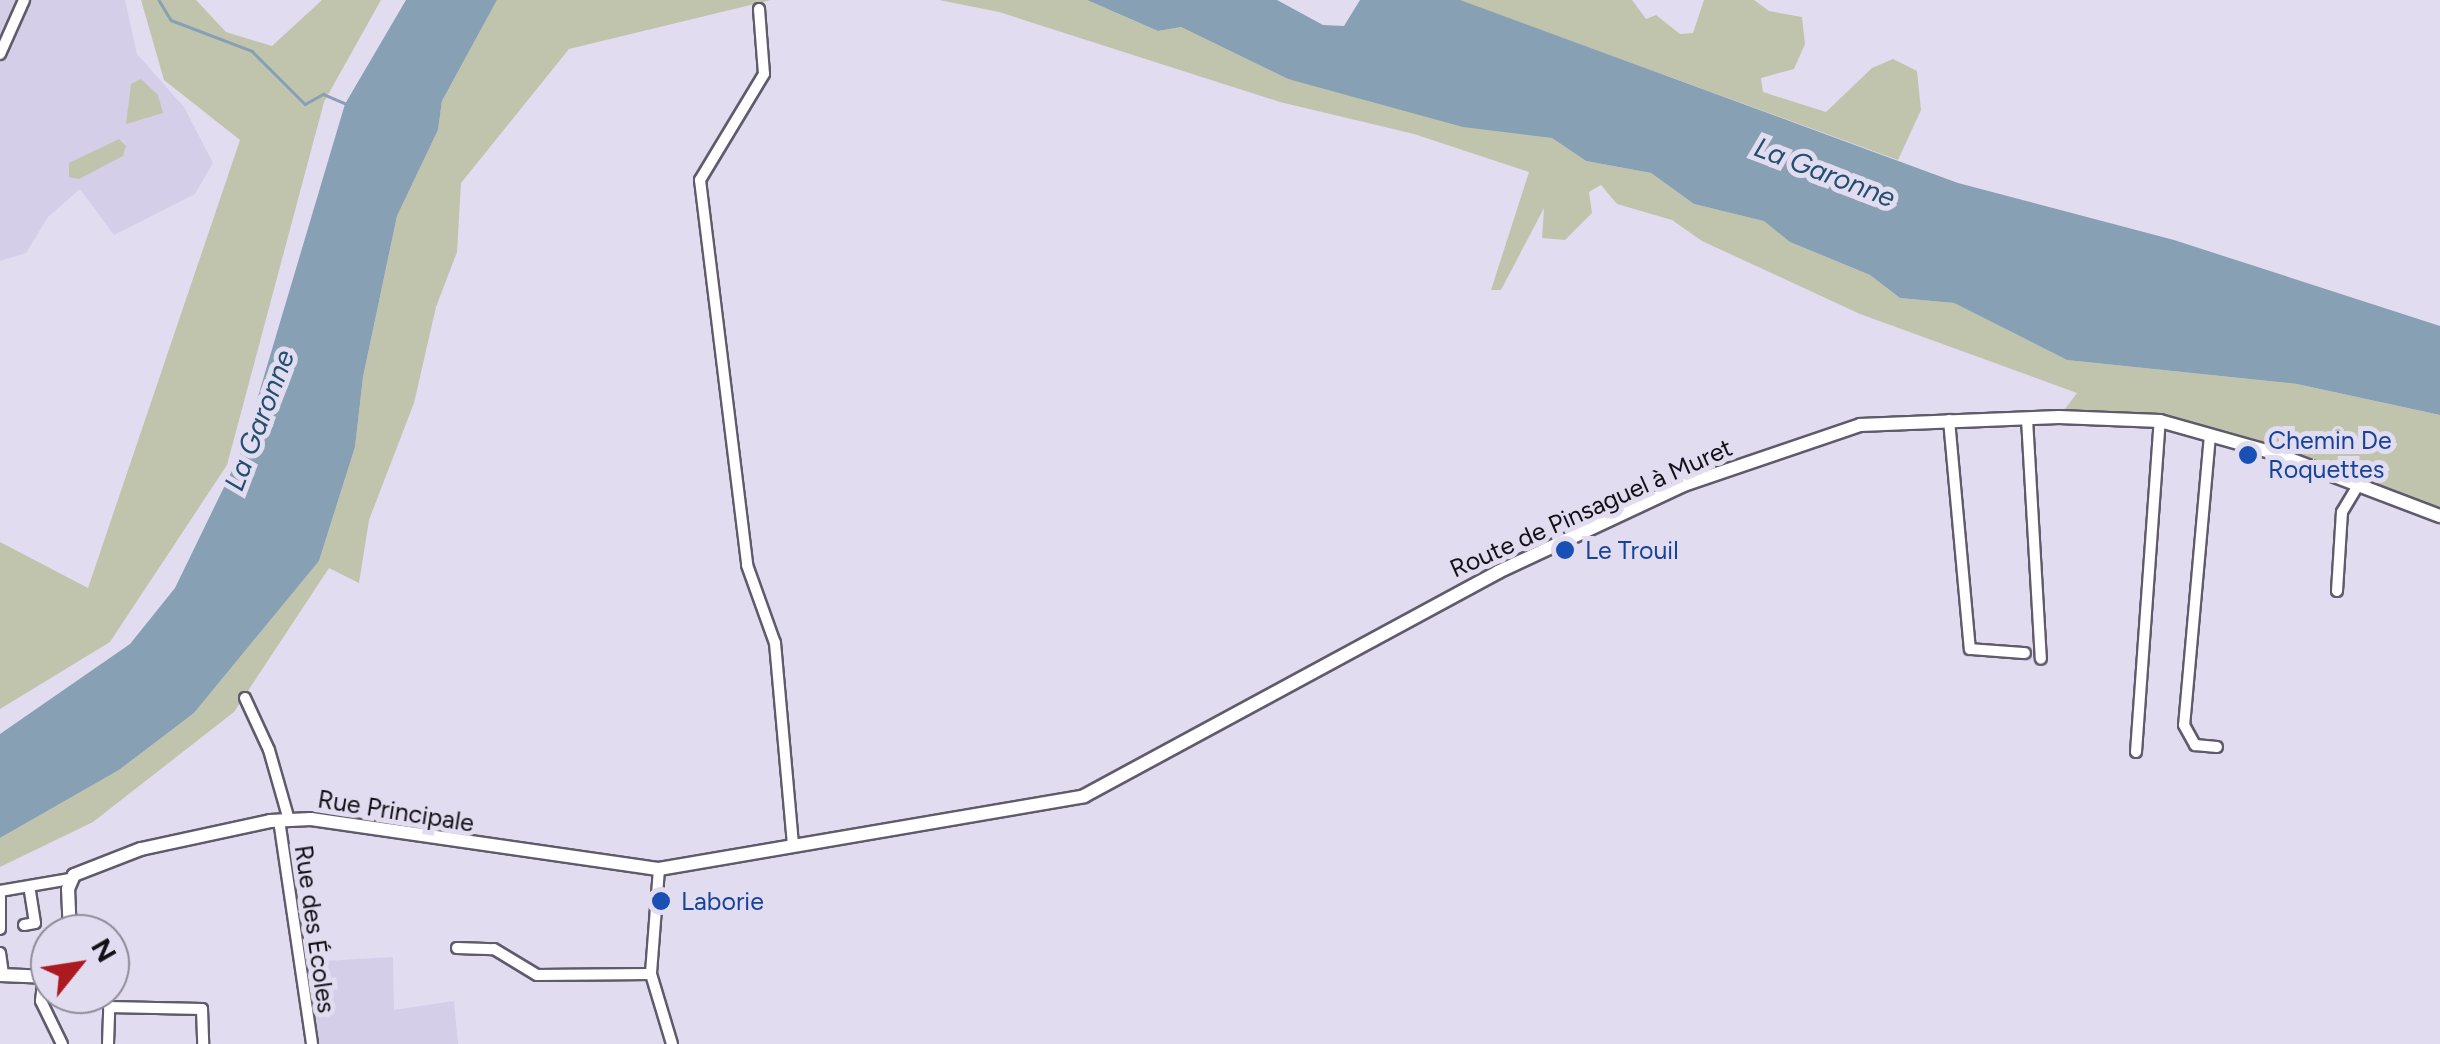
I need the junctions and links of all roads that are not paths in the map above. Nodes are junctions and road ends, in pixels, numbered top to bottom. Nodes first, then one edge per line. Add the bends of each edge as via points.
1 (24, 0) edge
2 (759, 9) dead end
3 (0, 54) edge
4 (2027, 419) junction
5 (1949, 420) junction
6 (2160, 421) junction
7 (2210, 434) junction
8 (2360, 482) junction
9 (2440, 516) edge
10 (2338, 591) dead end
11 (2025, 654) dead end
12 (2041, 659) dead end
13 (244, 698) dead end
14 (2217, 747) dead end
15 (2136, 752) dead end
16 (284, 820) junction
17 (793, 845) junction
18 (659, 869) junction
19 (70, 880) junction
20 (29, 887) junction
21 (0, 893) edge
22 (70, 914) edge
23 (24, 925) dead end
24 (0, 929) edge
25 (456, 948) dead end
26 (0, 953) edge
27 (651, 974) junction
28 (2, 975) edge
29 (30, 976) edge
30 (47, 1014) edge
31 (62, 1044) edge
32 (108, 1044) edge
33 (203, 1044) edge
34 (312, 1044) edge
35 (672, 1044) edge

1 - 3 street
2 - 17 street via 764,74 700,180 746,564 774,643
4 - 5 street, Route de Pinsaguel à Muret
4 - 6 street, Route de Pinsaguel à Muret
4 - 12 street
5 - 11 street via 1970,649
5 - 17 street, Route de Pinsaguel à Muret via 1860,425 1684,485 1444,599 1084,796
6 - 7 street, Route de Pinsaguel à Muret
6 - 15 street
7 - 8 street, Route de Pinsaguel à Muret
7 - 14 street via 2184,725 2194,745
8 - 9 street, Route de Pinsaguel à Muret
8 - 10 street via 2342,512
13 - 16 street, Rue des Écoles via 269,750
16 - 18 street, Rue Principale
16 - 19 street, Rue Principale via 141,849
16 - 34 street, Rue des Écoles
17 - 18 street
18 - 27 street
19 - 20 street
19 - 22 street
20 - 21 street
20 - 23 street via 35,923
21 - 24 street
25 - 27 street via 494,949 538,975
26 - 28 street
27 - 35 street
28 - 29 street
30 - 31 street
32 - 33 street via 109,1007 202,1009

